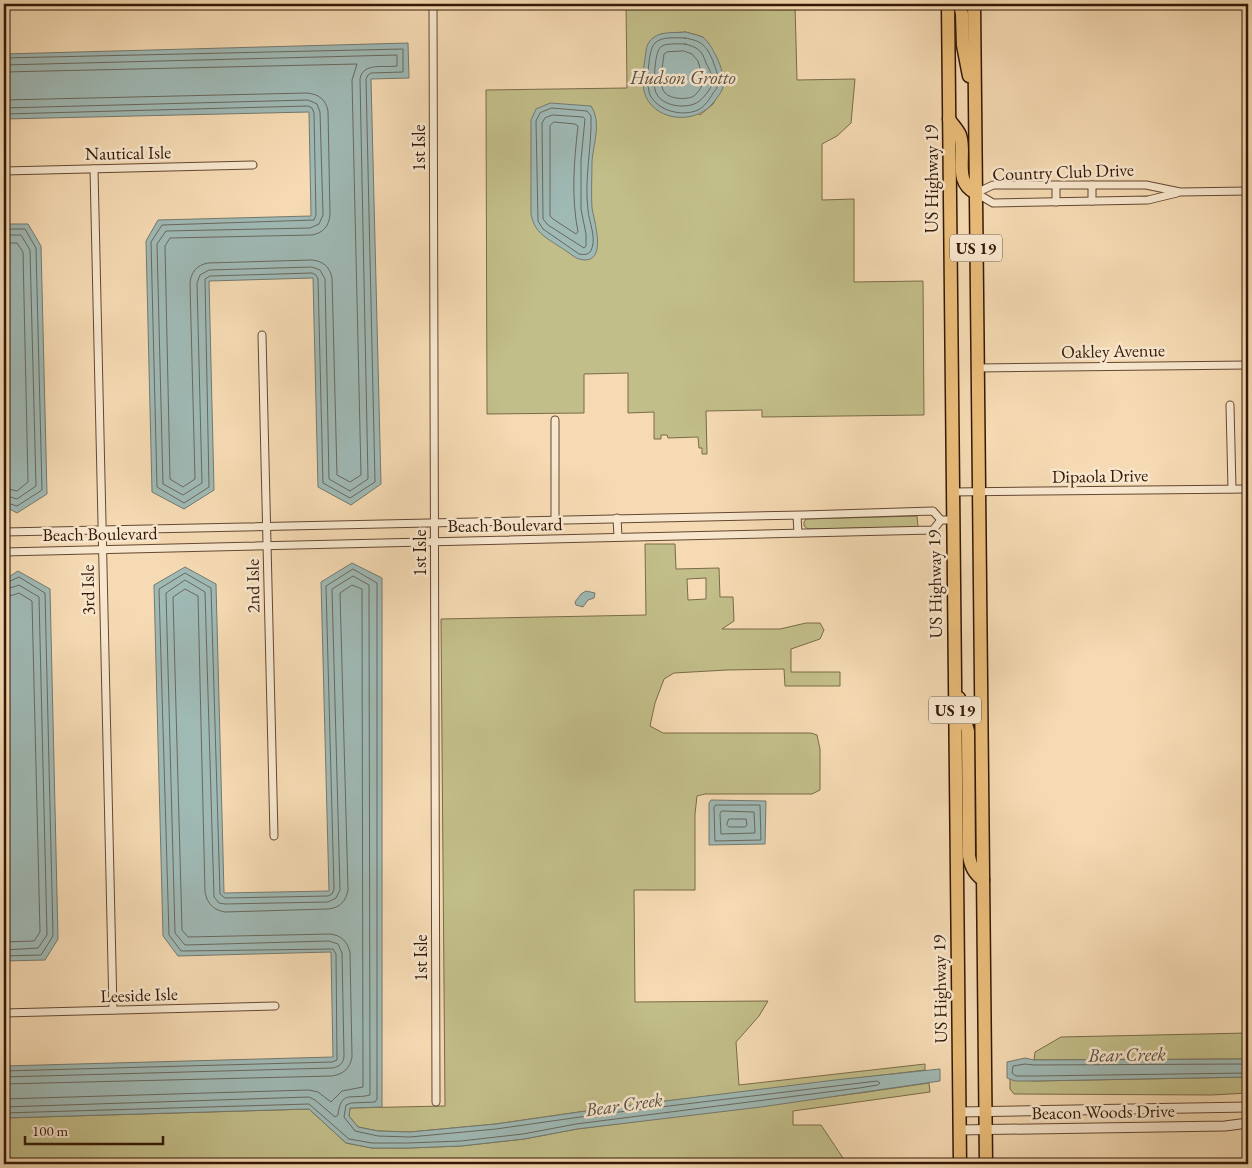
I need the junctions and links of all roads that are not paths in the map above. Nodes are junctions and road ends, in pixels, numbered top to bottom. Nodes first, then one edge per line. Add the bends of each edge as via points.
1 (433, 4) edge
2 (948, 4) edge
3 (960, 4) edge
4 (974, 4) edge
5 (975, 101) junction
6 (949, 119) junction
7 (253, 165) dead end
8 (94, 169) junction
9 (4, 171) edge
10 (1056, 186) junction
11 (1092, 186) junction
12 (1248, 191) edge
13 (1180, 192) junction
14 (976, 193) junction
15 (1092, 201) junction
16 (1056, 202) junction
17 (262, 335) dead end
18 (1248, 365) edge
19 (977, 368) junction
20 (1230, 405) dead end
21 (555, 420) dead end
22 (1232, 489) junction
23 (1248, 489) edge
24 (952, 492) junction
25 (979, 492) junction
26 (797, 516) junction
27 (618, 518) junction
28 (555, 520) junction
29 (947, 520) junction
30 (435, 523) junction
31 (267, 526) junction
32 (102, 530) junction
33 (4, 532) edge
34 (798, 533) junction
35 (618, 538) junction
36 (434, 542) junction
37 (267, 546) junction
38 (102, 549) junction
39 (4, 552) edge
40 (954, 678) junction
41 (274, 836) dead end
42 (983, 880) junction
43 (275, 1006) dead end
44 (112, 1010) junction
45 (4, 1013) edge
46 (436, 1102) dead end
47 (1248, 1107) edge
48 (986, 1111) junction
49 (959, 1112) junction
50 (1248, 1123) edge
51 (958, 1130) junction
52 (986, 1130) junction
53 (960, 1164) edge
54 (986, 1164) edge

1 - 30 street, 1st Isle
2 - 6 highway, US Highway 19 / US 19
3 - 5 highway via 963,45
4 - 5 highway, US 19
5 - 14 highway, US 19
6 - 14 highway via 960,136 965,184
6 - 24 highway, US Highway 19 / US 19
7 - 8 street, Nautical Isle
8 - 9 street, Nautical Isle
8 - 32 street, 3rd Isle
10 - 11 street, Country Club Drive
10 - 14 street, Country Club Drive via 993,185
10 - 16 street
11 - 13 street, Country Club Drive via 1146,185
11 - 15 street
12 - 13 street, Country Club Drive
13 - 15 street, Country Club Drive via 1148,200
14 - 16 street, Country Club Drive via 993,203
14 - 19 highway, US 19
15 - 16 street, Country Club Drive
17 - 31 street, 2nd Isle
18 - 19 street, Oakley Avenue
19 - 25 highway, US 19
20 - 22 street
21 - 28 street
22 - 23 street, Dipaola Drive
22 - 25 street, Dipaola Drive
24 - 25 street, Dipaola Drive
24 - 29 highway, US Highway 19 / US 19
25 - 42 highway, US 19
26 - 27 street, Beach Boulevard
26 - 29 street, Beach Boulevard via 933,511
26 - 34 street
27 - 28 street, Beach Boulevard
27 - 35 street
28 - 30 street, Beach Boulevard
29 - 34 street, Beach Boulevard via 933,530
29 - 40 highway, US Highway 19 / US 19
30 - 31 street, Beach Boulevard
30 - 36 street, 1st Isle
31 - 32 street, Beach Boulevard
31 - 37 street, 2nd Isle
32 - 33 street, Beach Boulevard
32 - 38 street, 3rd Isle
34 - 35 street, Beach Boulevard
35 - 36 street, Beach Boulevard
36 - 37 street, Beach Boulevard
36 - 46 street, 1st Isle
37 - 38 street, Beach Boulevard
37 - 41 street, 2nd Isle
38 - 39 street, Beach Boulevard
38 - 44 street, 3rd Isle
40 - 42 highway via 968,731 969,856 976,875
40 - 49 highway, US Highway 19 / US 19
42 - 48 highway, US 19
43 - 44 street, Leeside Isle
44 - 45 street, Leeside Isle
47 - 48 street, Beacon Woods Drive
48 - 49 street, Beacon Woods Drive
48 - 52 highway, US 19
49 - 51 highway, US Highway 19 / US 19
50 - 52 street, Beacon Woods Drive
51 - 52 street, Beacon Woods Drive
51 - 53 highway, US Highway 19 / US 19
52 - 54 highway, US 19

